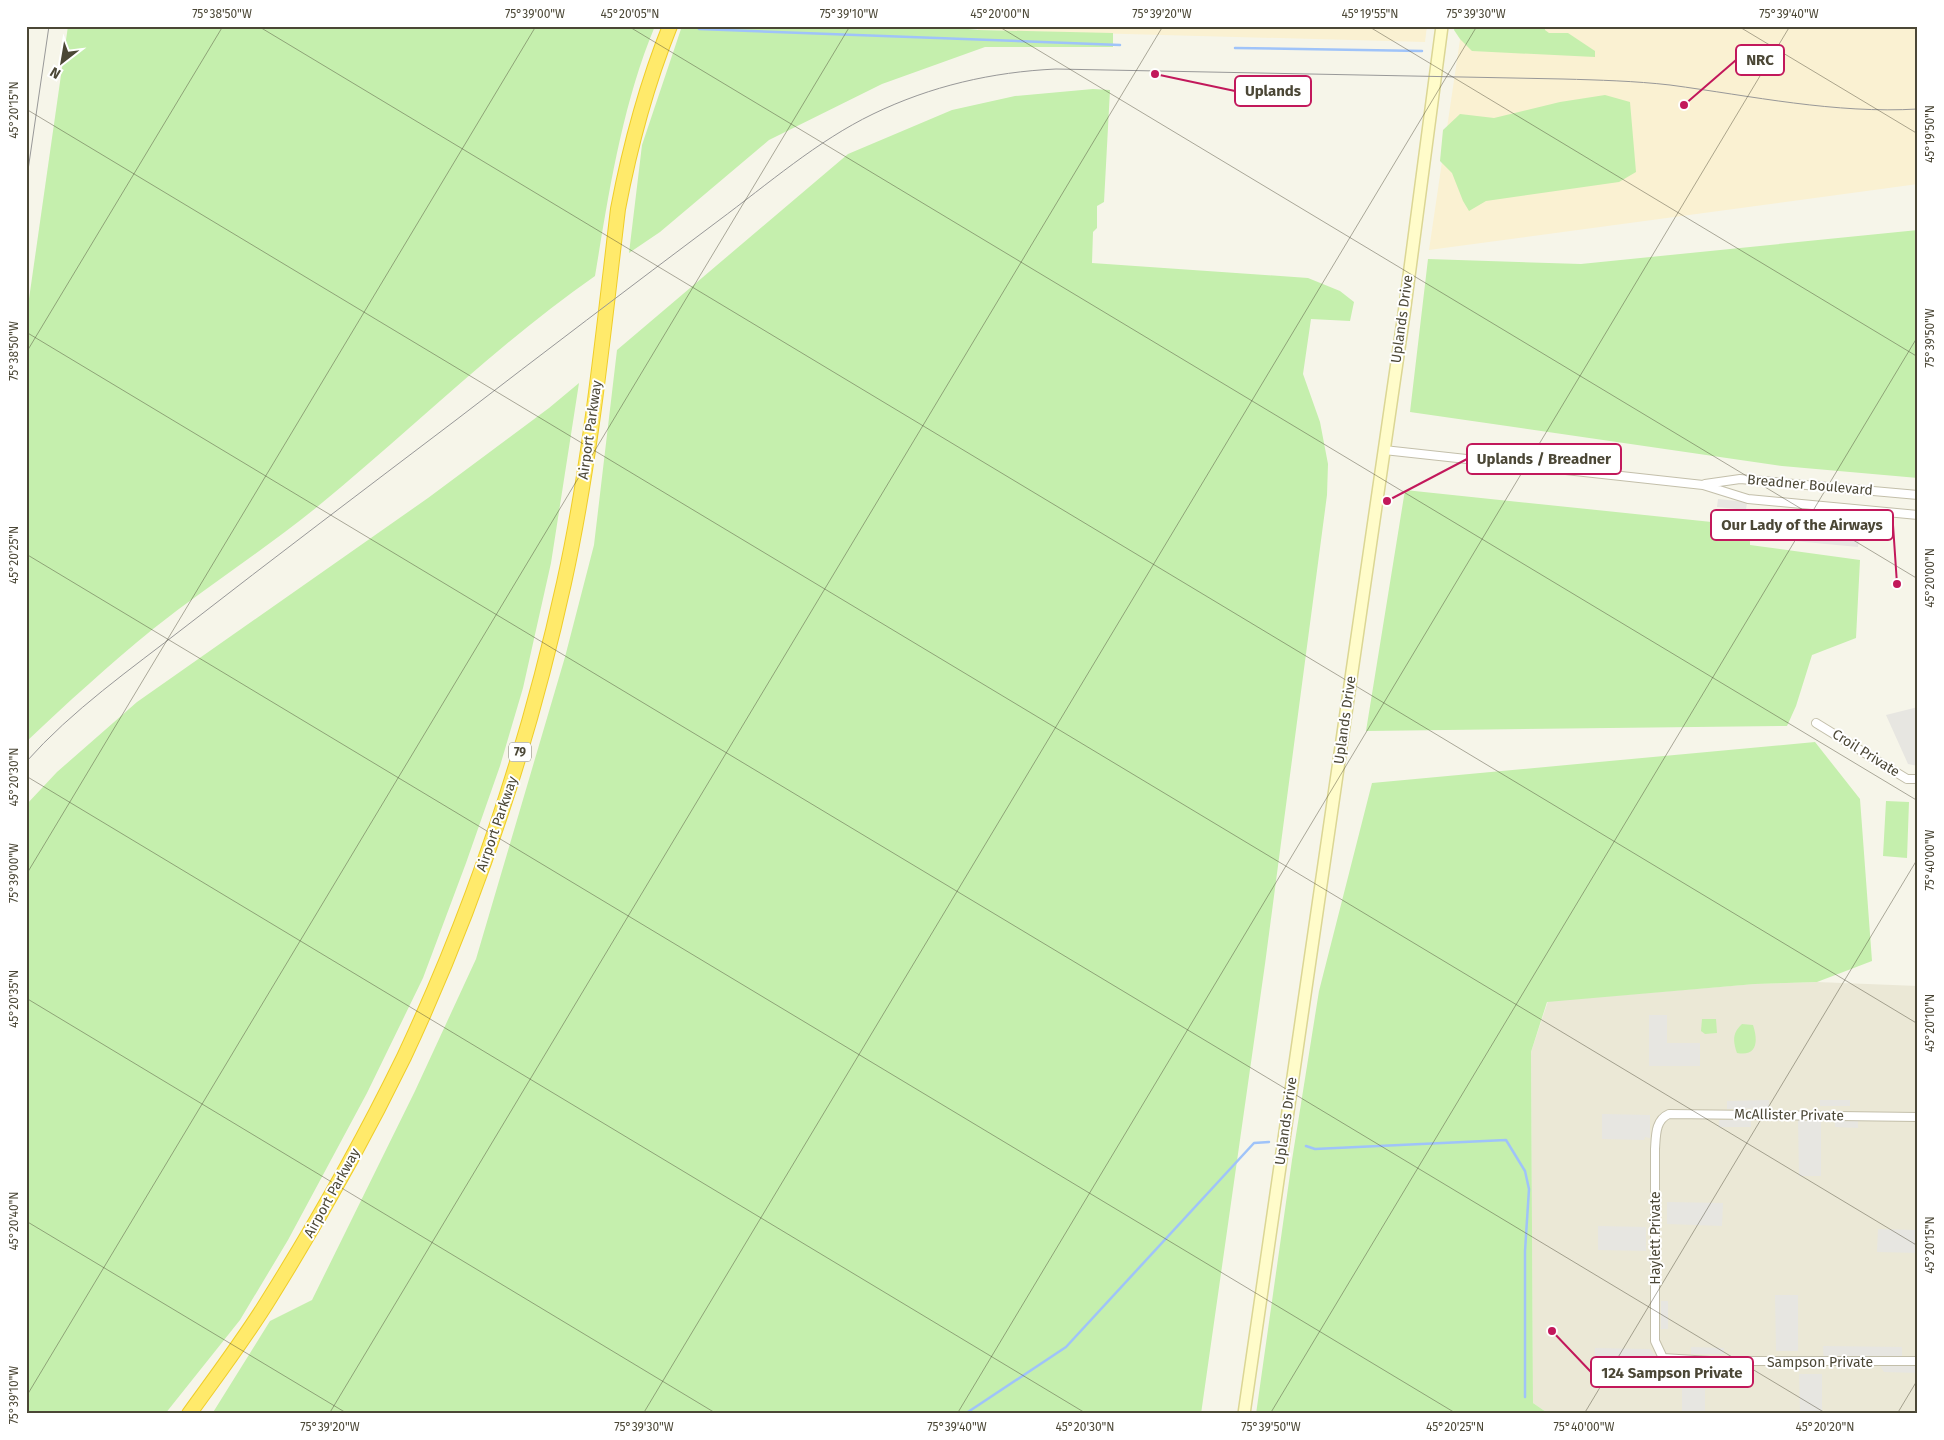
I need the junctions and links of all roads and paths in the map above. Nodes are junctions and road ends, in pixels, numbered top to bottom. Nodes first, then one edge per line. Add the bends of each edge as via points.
1 (670, 26) edge
2 (1442, 26) edge
3 (1384, 450) junction
4 (1703, 485) junction
5 (1918, 495) edge
6 (1918, 515) edge
7 (1816, 722) dead end
8 (1918, 779) edge
9 (1918, 1117) edge
10 (1661, 1118) joint
11 (1663, 1358) joint
12 (1918, 1361) edge
13 (189, 1414) edge
14 (1244, 1414) edge

1 - 13 highway, Airport Parkway / 79 via 646,91 626,166 582,488 564,581 520,755 486,859 404,1055 347,1168 271,1296
2 - 3 main road, Uplands Drive
3 - 4 street, Breadner Boulevard
3 - 14 main road, Uplands Drive
4 - 5 street, Breadner Boulevard via 1740,479
4 - 6 street, Breadner Boulevard via 1748,498
7 - 8 street, Croil Private via 1907,779
9 - 10 street, McAllister Private via 1679,1113
10 - 11 street, Haylett Private via 1655,1150 1656,1341
11 - 12 street, Sampson Private via 1710,1362

